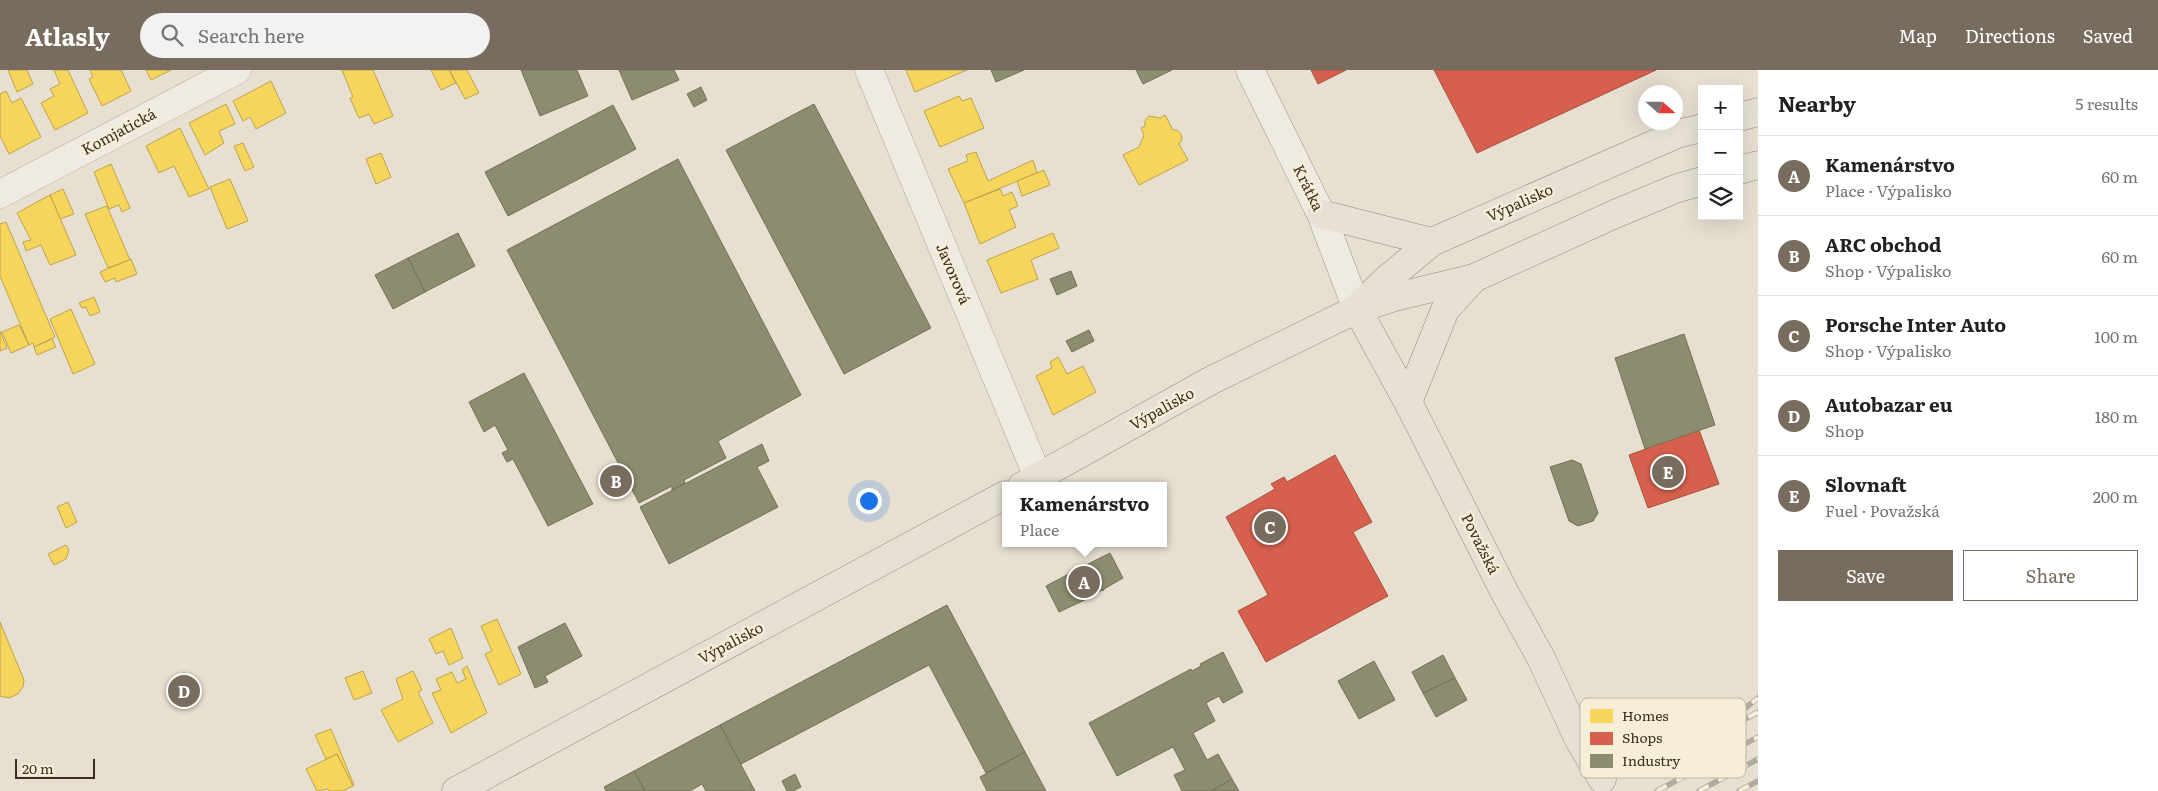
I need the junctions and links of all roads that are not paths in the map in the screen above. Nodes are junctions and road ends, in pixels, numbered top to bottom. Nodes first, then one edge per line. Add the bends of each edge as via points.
1 (869, 70) edge
2 (1250, 70) edge
3 (230, 72) edge
4 (1758, 112) edge
5 (1743, 116) edge
6 (1698, 129) edge
7 (1758, 165) edge
8 (1743, 169) edge
9 (1698, 182) edge
10 (0, 194) edge
11 (1321, 214) junction
12 (1432, 242) junction
13 (1474, 278) junction
14 (1357, 309) junction
15 (1408, 402) junction
16 (1030, 481) edge
17 (1002, 497) edge
18 (1580, 742) edge
19 (456, 791) edge

1 - 16 street, Javorová
2 - 11 street, Krátka
3 - 10 street, Komjatická
4 - 5 main road
6 - 12 main road, Výpalisko via 1677,134
7 - 8 main road
9 - 13 main road, Výpalisko via 1615,214
11 - 12 main road
11 - 14 street, Krátka
12 - 14 main road, Výpalisko
13 - 14 main road, Výpalisko
13 - 15 main road via 1445,310
14 - 15 main road, Považská
14 - 16 main road, Výpalisko via 1210,382
15 - 18 main road, Považská via 1541,658
17 - 19 main road, Výpalisko

